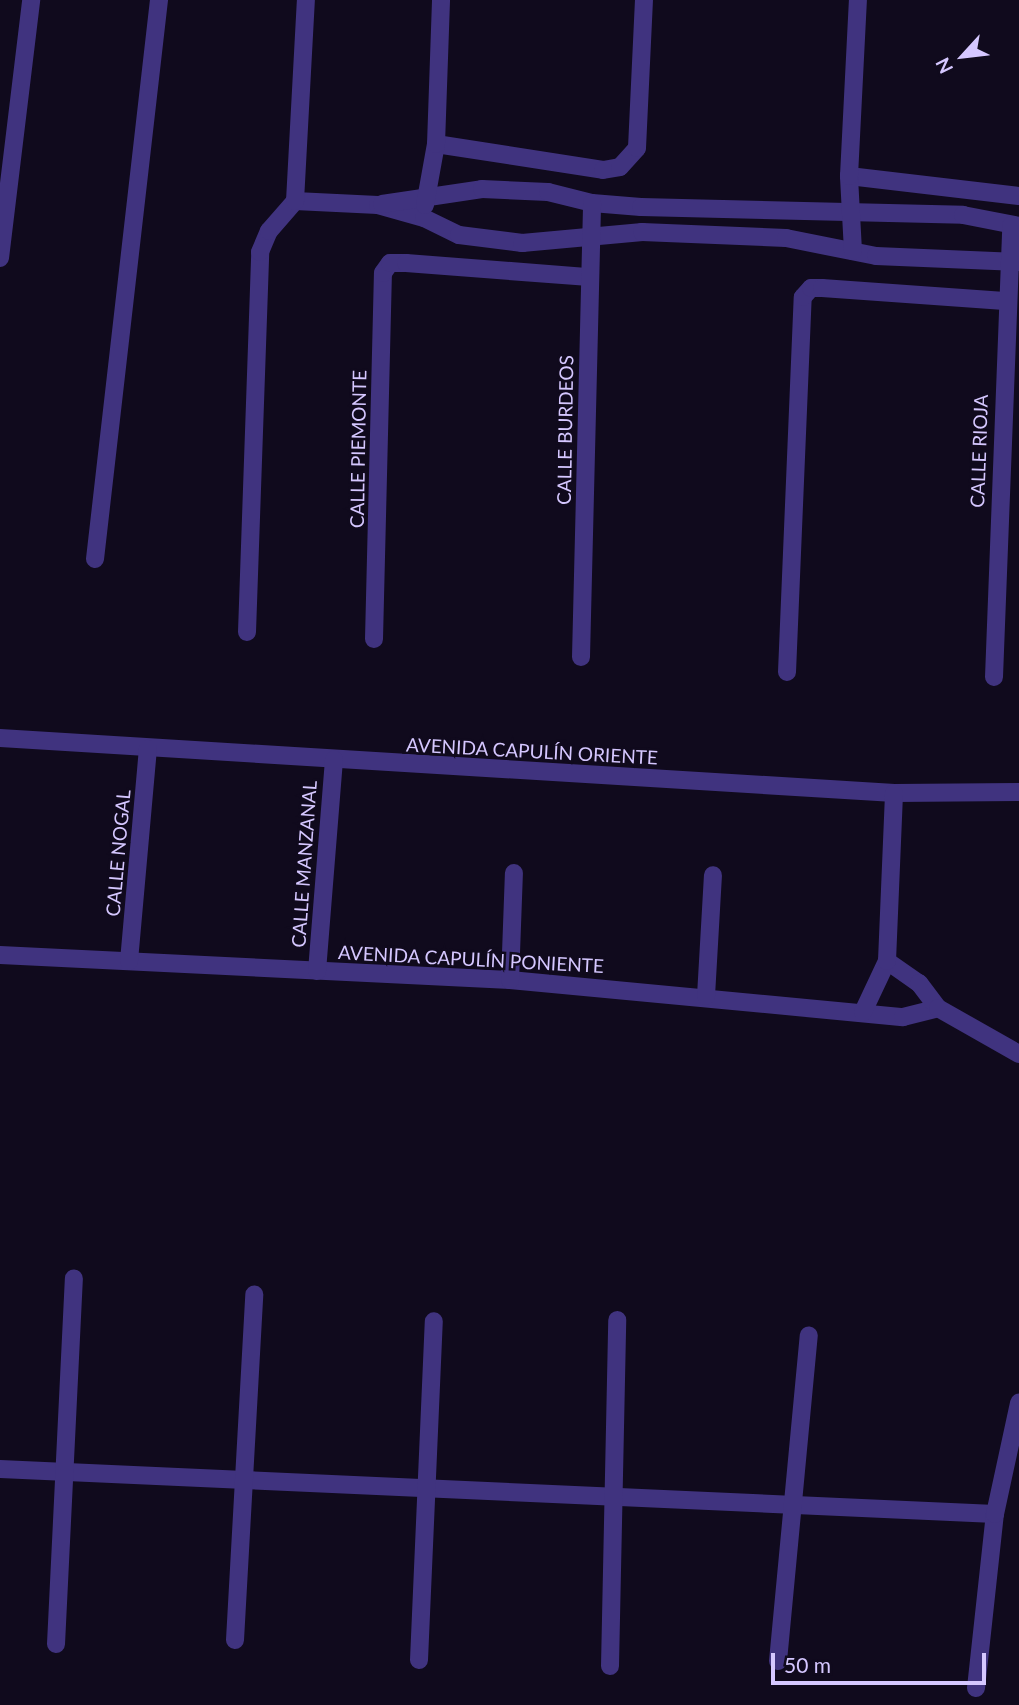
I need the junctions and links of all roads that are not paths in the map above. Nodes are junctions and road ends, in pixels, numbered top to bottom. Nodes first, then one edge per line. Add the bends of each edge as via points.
1 (31, 0) edge
2 (159, 0) edge
3 (306, 0) edge
4 (441, 0) edge
5 (644, 0) edge
6 (858, 0) edge
7 (436, 144) junction
8 (849, 176) junction
9 (426, 196) junction
10 (1019, 196) edge
11 (295, 201) junction
12 (592, 203) junction
13 (378, 205) junction
14 (852, 215) junction
15 (424, 218) junction
16 (1015, 226) edge
17 (591, 234) junction
18 (853, 251) junction
19 (0, 258) edge
20 (1013, 262) edge
21 (589, 276) junction
22 (1005, 301) junction
23 (94, 559) dead end
24 (247, 632) dead end
25 (374, 639) dead end
26 (581, 657) dead end
27 (787, 672) dead end
28 (993, 677) dead end
29 (0, 738) edge
30 (148, 750) junction
31 (334, 760) junction
32 (1019, 792) edge
33 (894, 793) junction
34 (514, 873) dead end
35 (713, 875) dead end
36 (0, 955) edge
37 (129, 961) junction
38 (887, 961) junction
39 (317, 971) junction
40 (510, 980) junction
41 (706, 996) junction
42 (938, 1008) junction
43 (863, 1012) junction
44 (1019, 1055) edge
45 (74, 1278) dead end
46 (254, 1295) dead end
47 (434, 1321) dead end
48 (617, 1321) dead end
49 (809, 1335) dead end
50 (1019, 1403) edge
51 (0, 1469) edge
52 (64, 1472) junction
53 (244, 1480) junction
54 (426, 1488) junction
55 (613, 1497) junction
56 (793, 1506) junction
57 (995, 1514) junction
58 (235, 1640) dead end
59 (56, 1644) dead end
60 (419, 1660) dead end
61 (778, 1661) dead end
62 (610, 1666) dead end
63 (976, 1688) dead end

1 - 19 street
2 - 23 street
3 - 11 street
4 - 7 street
5 - 7 street via 637,148 621,167 603,170
6 - 8 street
7 - 9 street
8 - 10 street
8 - 14 street
9 - 12 street via 495,190 548,192
9 - 13 street
9 - 15 street
11 - 13 street
11 - 24 street via 269,231 260,252
12 - 14 street
12 - 17 street, CALLE BURDEOS
13 - 15 street
14 - 16 street via 962,215
14 - 18 street
15 - 17 street via 459,235 522,243
16 - 20 street, CALLE RIOJA
17 - 18 street via 786,238
17 - 21 street, CALLE BURDEOS
18 - 20 street
20 - 22 street, CALLE RIOJA
21 - 25 street, CALLE PIEMONTE via 390,263 383,273
21 - 26 street, CALLE BURDEOS
22 - 27 street via 811,288 803,297
22 - 28 street, CALLE RIOJA
29 - 30 street, AVENIDA CAPULÍN ORIENTE
30 - 31 street, AVENIDA CAPULÍN ORIENTE
30 - 37 street, CALLE NOGAL
31 - 33 street, AVENIDA CAPULÍN ORIENTE
31 - 39 street, CALLE MANZANAL
32 - 33 street, AVENIDA CAPULÍN ORIENTE
33 - 38 street
34 - 40 street
35 - 41 street
36 - 37 street, AVENIDA CAPULÍN PONIENTE
37 - 39 street, AVENIDA CAPULÍN PONIENTE
38 - 42 street via 919,983
38 - 43 street
39 - 40 street, AVENIDA CAPULÍN PONIENTE
40 - 41 street, AVENIDA CAPULÍN PONIENTE
41 - 43 street, AVENIDA CAPULÍN PONIENTE
42 - 43 street, AVENIDA CAPULÍN PONIENTE via 903,1017
42 - 44 street
45 - 52 street
46 - 53 street
47 - 54 street
48 - 55 street
49 - 56 street
50 - 57 street
51 - 52 street
52 - 53 street
52 - 59 street
53 - 54 street
53 - 58 street
54 - 55 street
54 - 60 street
55 - 56 street
55 - 62 street
56 - 57 street
56 - 61 street
57 - 63 street

